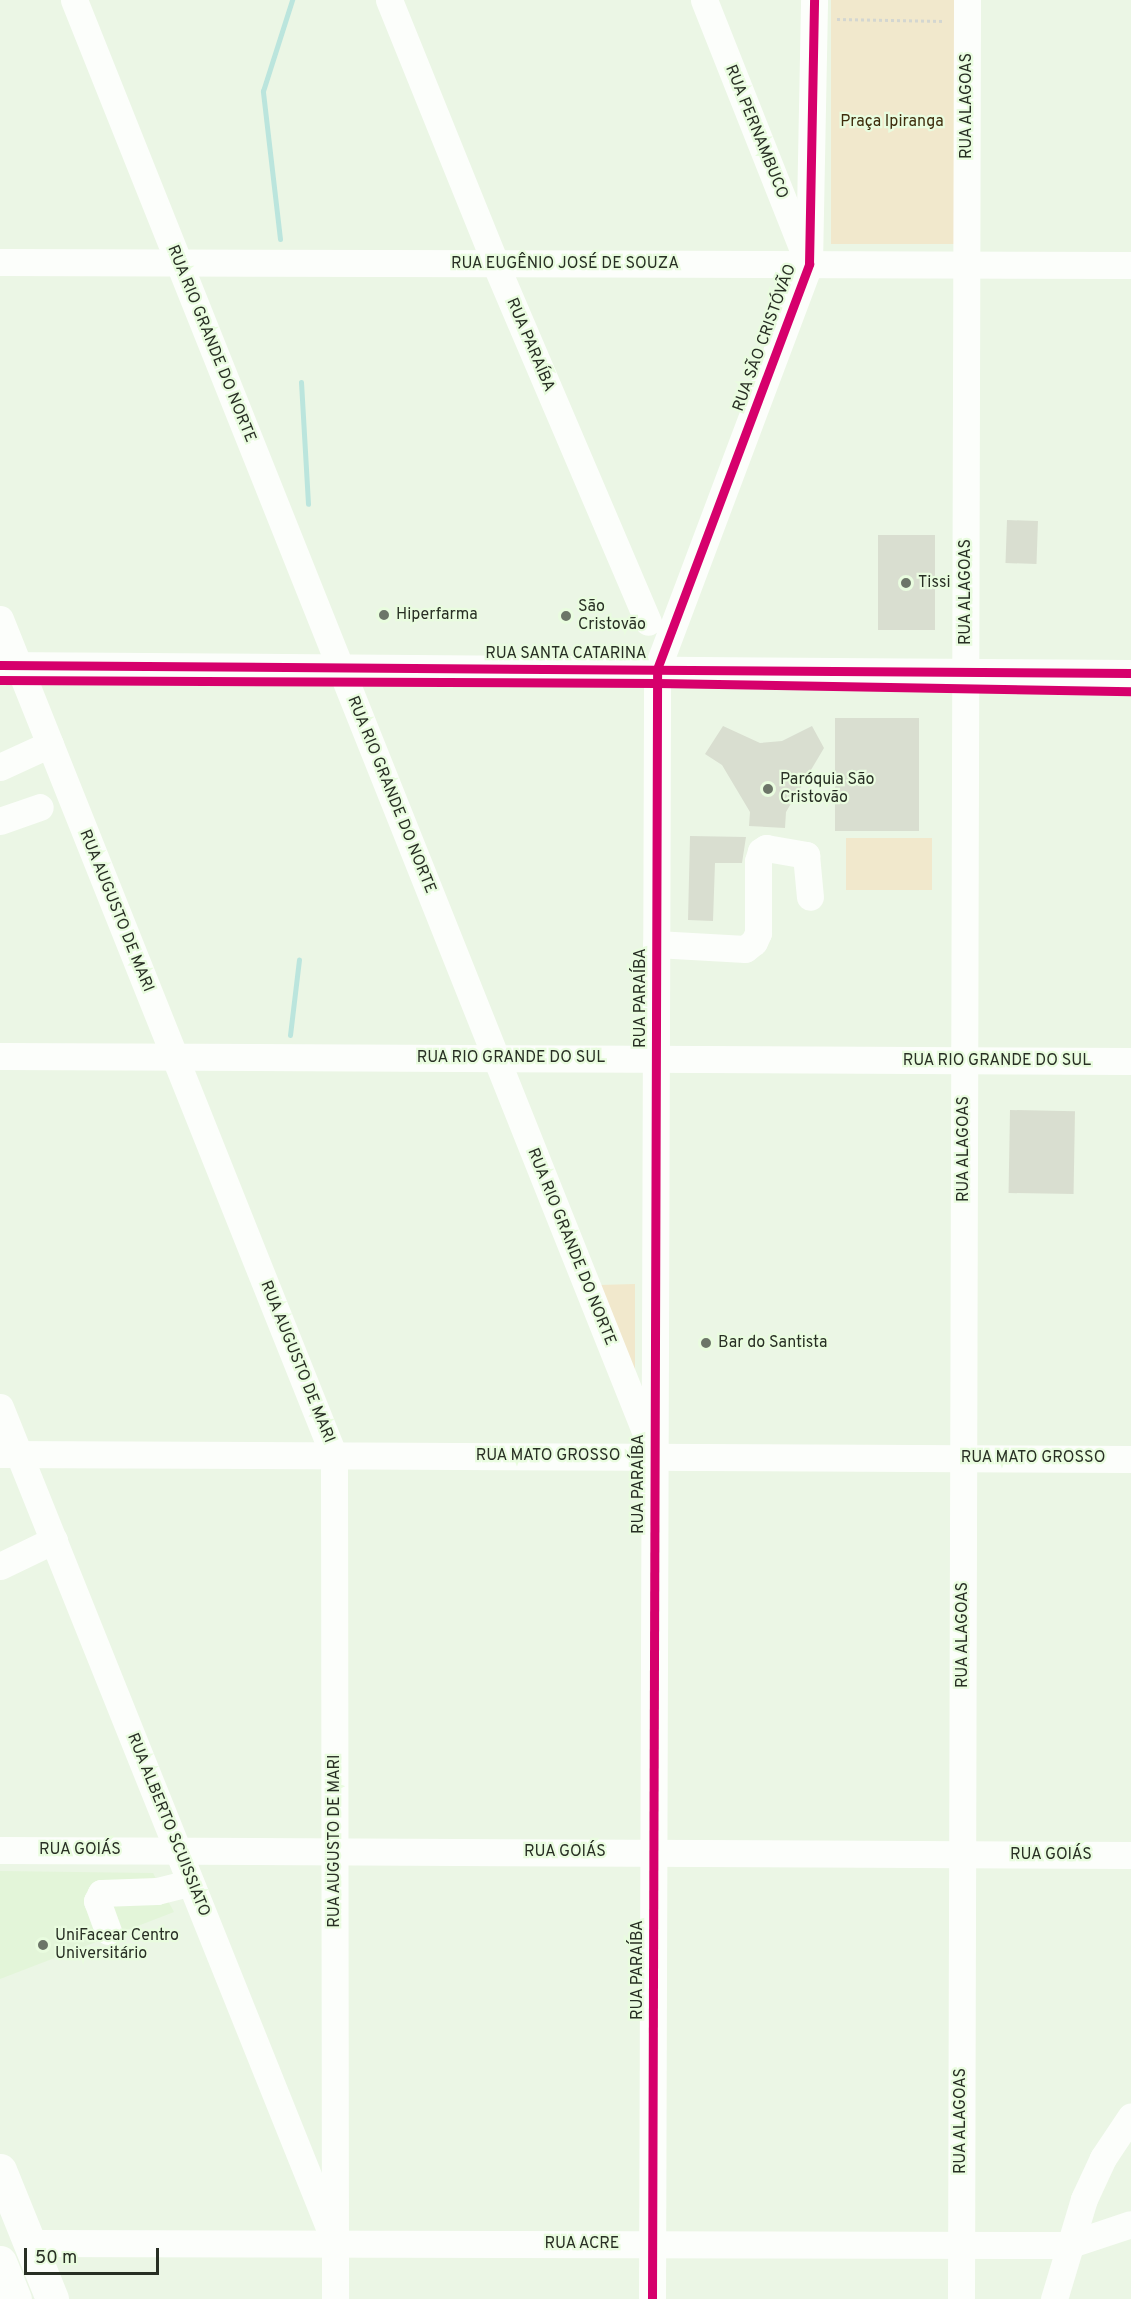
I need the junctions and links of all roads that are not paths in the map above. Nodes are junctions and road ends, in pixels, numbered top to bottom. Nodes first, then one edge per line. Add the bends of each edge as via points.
1 (74, 0) edge
2 (389, 0) edge
3 (704, 0) edge
4 (814, 9) edge
5 (967, 11) edge
6 (0, 262) edge
7 (179, 263) junction
8 (495, 264) junction
9 (809, 264) junction
10 (966, 265) junction
11 (1131, 265) edge
12 (0, 619) edge
13 (648, 622) dead end
14 (9, 665) edge
15 (340, 667) junction
16 (657, 669) junction
17 (965, 672) junction
18 (1131, 673) edge
19 (50, 744) junction
20 (0, 766) edge
21 (40, 807) dead end
22 (0, 821) edge
23 (810, 897) dead end
24 (656, 944) junction
25 (0, 1056) edge
26 (175, 1056) junction
27 (496, 1059) junction
28 (656, 1059) junction
29 (964, 1060) junction
30 (1131, 1061) edge
31 (0, 1407) edge
32 (10, 1454) edge
33 (334, 1456) junction
34 (654, 1457) junction
35 (963, 1458) junction
36 (1131, 1459) edge
37 (54, 1540) junction
38 (0, 1566) edge
39 (0, 1850) edge
40 (179, 1851) junction
41 (334, 1852) junction
42 (653, 1853) junction
43 (962, 1854) junction
44 (1131, 1855) edge
45 (190, 1882) junction
46 (108, 1931) dead end
47 (1131, 2116) edge
48 (0, 2170) edge
49 (1131, 2224) edge
50 (29, 2243) junction
51 (335, 2243) junction
52 (652, 2244) junction
53 (961, 2244) junction
54 (1068, 2245) junction
55 (0, 2262) edge
56 (15, 2299) edge
57 (51, 2299) edge
58 (335, 2299) edge
59 (652, 2299) edge
60 (961, 2299) edge
61 (1054, 2299) edge

1 - 7 street, RUA RIO GRANDE DO NORTE
2 - 8 street, RUA PARAÍBA
3 - 9 street, RUA PERNAMBUCO
4 - 9 street, RUA SÃO CRISTÓVÃO
5 - 10 street, RUA ALAGOAS
6 - 7 street, RUA EUGÊNIO JOSÉ DE SOUZA
7 - 8 street, RUA EUGÊNIO JOSÉ DE SOUZA
7 - 15 street, RUA RIO GRANDE DO NORTE
8 - 9 street, RUA EUGÊNIO JOSÉ DE SOUZA
8 - 13 street, RUA PARAÍBA
9 - 10 street, RUA EUGÊNIO JOSÉ DE SOUZA
9 - 16 street, RUA SÃO CRISTÓVÃO
10 - 11 street, RUA EUGÊNIO JOSÉ DE SOUZA
10 - 17 street, RUA ALAGOAS
12 - 14 street, RUA AUGUSTO DE MARI
14 - 15 street, RUA SANTA CATARINA
14 - 19 street, RUA AUGUSTO DE MARI
15 - 16 street, RUA SANTA CATARINA
15 - 27 street, RUA RIO GRANDE DO NORTE
16 - 17 street, RUA SANTA CATARINA
16 - 24 street, RUA PARAÍBA
17 - 18 street, RUA SANTA CATARINA
17 - 29 street, RUA ALAGOAS
19 - 20 street
19 - 26 street, RUA AUGUSTO DE MARI
21 - 22 street
23 - 24 street via 806,855 766,848 758,861 758,933 754,942 745,949
24 - 28 street, RUA PARAÍBA
25 - 26 street, RUA RIO GRANDE DO SUL
26 - 27 street, RUA RIO GRANDE DO SUL
26 - 33 street, RUA AUGUSTO DE MARI
27 - 28 street, RUA RIO GRANDE DO SUL
27 - 34 street, RUA RIO GRANDE DO NORTE
28 - 29 street, RUA RIO GRANDE DO SUL
28 - 34 street, RUA PARAÍBA
29 - 30 street, RUA RIO GRANDE DO SUL
29 - 35 street, RUA ALAGOAS
31 - 32 street, RUA ALBERTO SCUISSIATO
32 - 33 street, RUA MATO GROSSO
32 - 37 street, RUA ALBERTO SCUISSIATO
33 - 34 street, RUA MATO GROSSO
33 - 41 street, RUA AUGUSTO DE MARI
34 - 35 street, RUA MATO GROSSO
34 - 42 street, RUA PARAÍBA
35 - 36 street, RUA MATO GROSSO
35 - 43 street, RUA ALAGOAS
37 - 38 street
37 - 40 street, RUA ALBERTO SCUISSIATO
39 - 40 street, RUA GOIÁS
40 - 41 street, RUA GOIÁS
40 - 45 street, RUA ALBERTO SCUISSIATO
41 - 42 street, RUA GOIÁS
41 - 51 street, RUA AUGUSTO DE MARI
42 - 43 street, RUA GOIÁS
42 - 52 street, RUA PARAÍBA
43 - 44 street, RUA GOIÁS
43 - 53 street, RUA ALAGOAS
45 - 46 street via 156,1891 101,1893 97,1901
45 - 51 street, RUA ALBERTO SCUISSIATO
47 - 54 street via 1103,2158
48 - 50 main road
49 - 54 street, RUA ACRE
50 - 51 street, RUA ACRE
50 - 57 main road
51 - 52 street, RUA ACRE
51 - 58 street, RUA AUGUSTO DE MARI
52 - 53 street, RUA ACRE
52 - 59 street, RUA PARAÍBA
53 - 54 street, RUA ACRE
53 - 60 street, RUA ALAGOAS
54 - 61 street
55 - 56 main road

